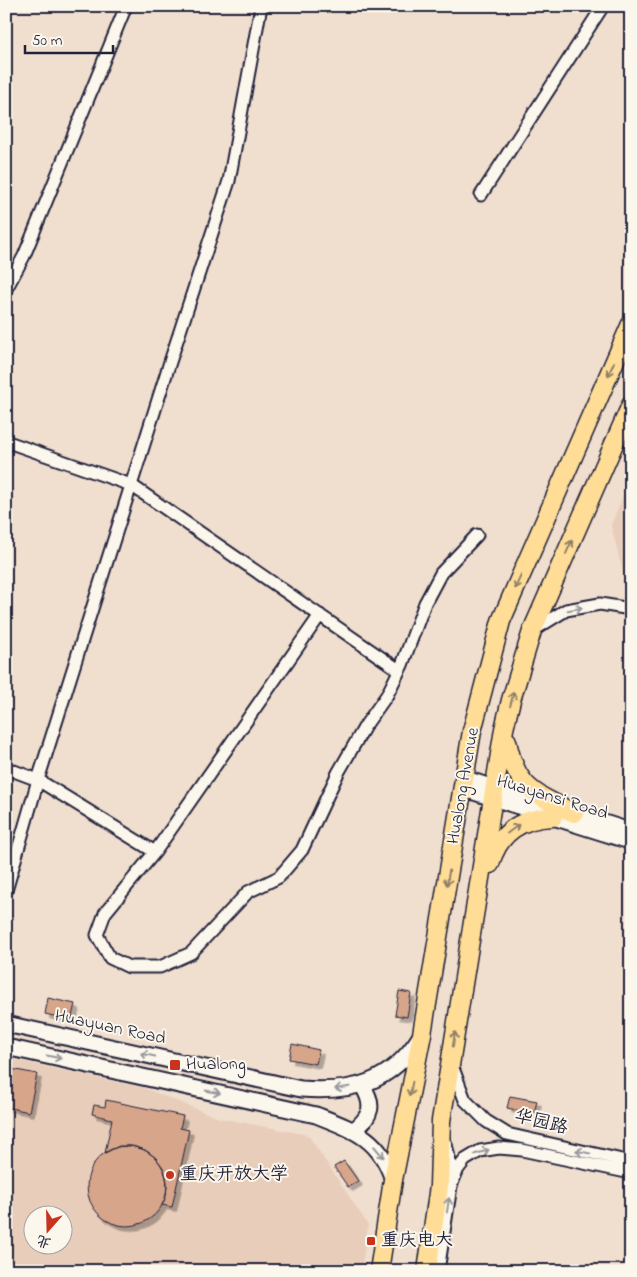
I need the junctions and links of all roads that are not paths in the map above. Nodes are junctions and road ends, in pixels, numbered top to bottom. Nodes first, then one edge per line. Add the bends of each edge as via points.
1 (126, 6) edge
2 (261, 6) edge
3 (603, 6) edge
4 (481, 196) dead end
5 (6, 289) edge
6 (631, 324) edge
7 (631, 405) edge
8 (6, 444) edge
9 (131, 485) junction
10 (477, 535) dead end
11 (631, 609) edge
12 (320, 615) junction
13 (532, 631) junction
14 (399, 670) junction
15 (504, 729) junction
16 (6, 768) edge
17 (38, 780) junction
18 (463, 784) junction
19 (495, 793) junction
20 (574, 813) junction
21 (553, 817) junction
22 (631, 831) edge
23 (631, 842) edge
24 (155, 852) junction
25 (6, 892) edge
26 (473, 919) junction
27 (6, 1024) edge
28 (422, 1034) junction
29 (6, 1047) edge
30 (451, 1061) junction
31 (362, 1085) junction
32 (441, 1122) junction
33 (353, 1131) junction
34 (631, 1162) edge
35 (631, 1172) edge
36 (393, 1180) junction
37 (451, 1186) junction
38 (379, 1271) edge
39 (427, 1271) edge
40 (438, 1271) edge

1 - 5 street via 24,256
2 - 9 street via 229,181
3 - 4 street
6 -> 18 main road, Hualong Avenue via 501,621 478,706
13 -> 7 main road, Hualong Avenue
8 - 9 street via 8,442
9 - 12 street
9 - 17 street
10 - 14 street via 441,573 425,603
13 -> 11 street via 566,610 600,604
12 - 14 street
12 - 24 street
15 -> 13 main road, Hualong Avenue
14 - 24 street via 338,773 302,850 279,877 248,892 191,952 160,967 129,967 110,958 97,935 105,913
15 - 19 main road, Hualong Avenue
15 - 20 main road via 510,757 519,777 538,795
16 - 17 street
17 - 24 street
17 - 25 street
18 - 19 street, Huayansi Road
18 -> 28 main road, Hualong Avenue
19 - 20 street, Huayansi Road
19 - 21 street, Huayansi Road
19 - 26 main road, Hualong Avenue
20 - 22 street, Huayansi Road
21 - 23 street, Huayansi Road
26 -> 21 main road via 497,844 529,820
30 -> 26 main road, Hualong Avenue
31 -> 27 main road, Huayuan Road via 324,1091 301,1089
28 - 31 main road, Huayuan Road via 410,1054 396,1067
28 -> 36 main road, Hualong Avenue
29 -> 33 main road via 298,1111
30 - 32 main road, Hualong Avenue
34 -> 30 street, 华园路 via 507,1134 486,1121 466,1100
31 - 33 main road via 369,1096 370,1106 368,1116
32 - 37 street, Hualong Avenue via 451,1167
32 - 39 main road, Hualong Avenue via 439,1186
33 -> 36 main road via 380,1151
37 -> 35 street, 华园路 via 465,1160 480,1151 499,1148
36 - 38 main road, Hualong Avenue
40 -> 37 street, Hualong Avenue

